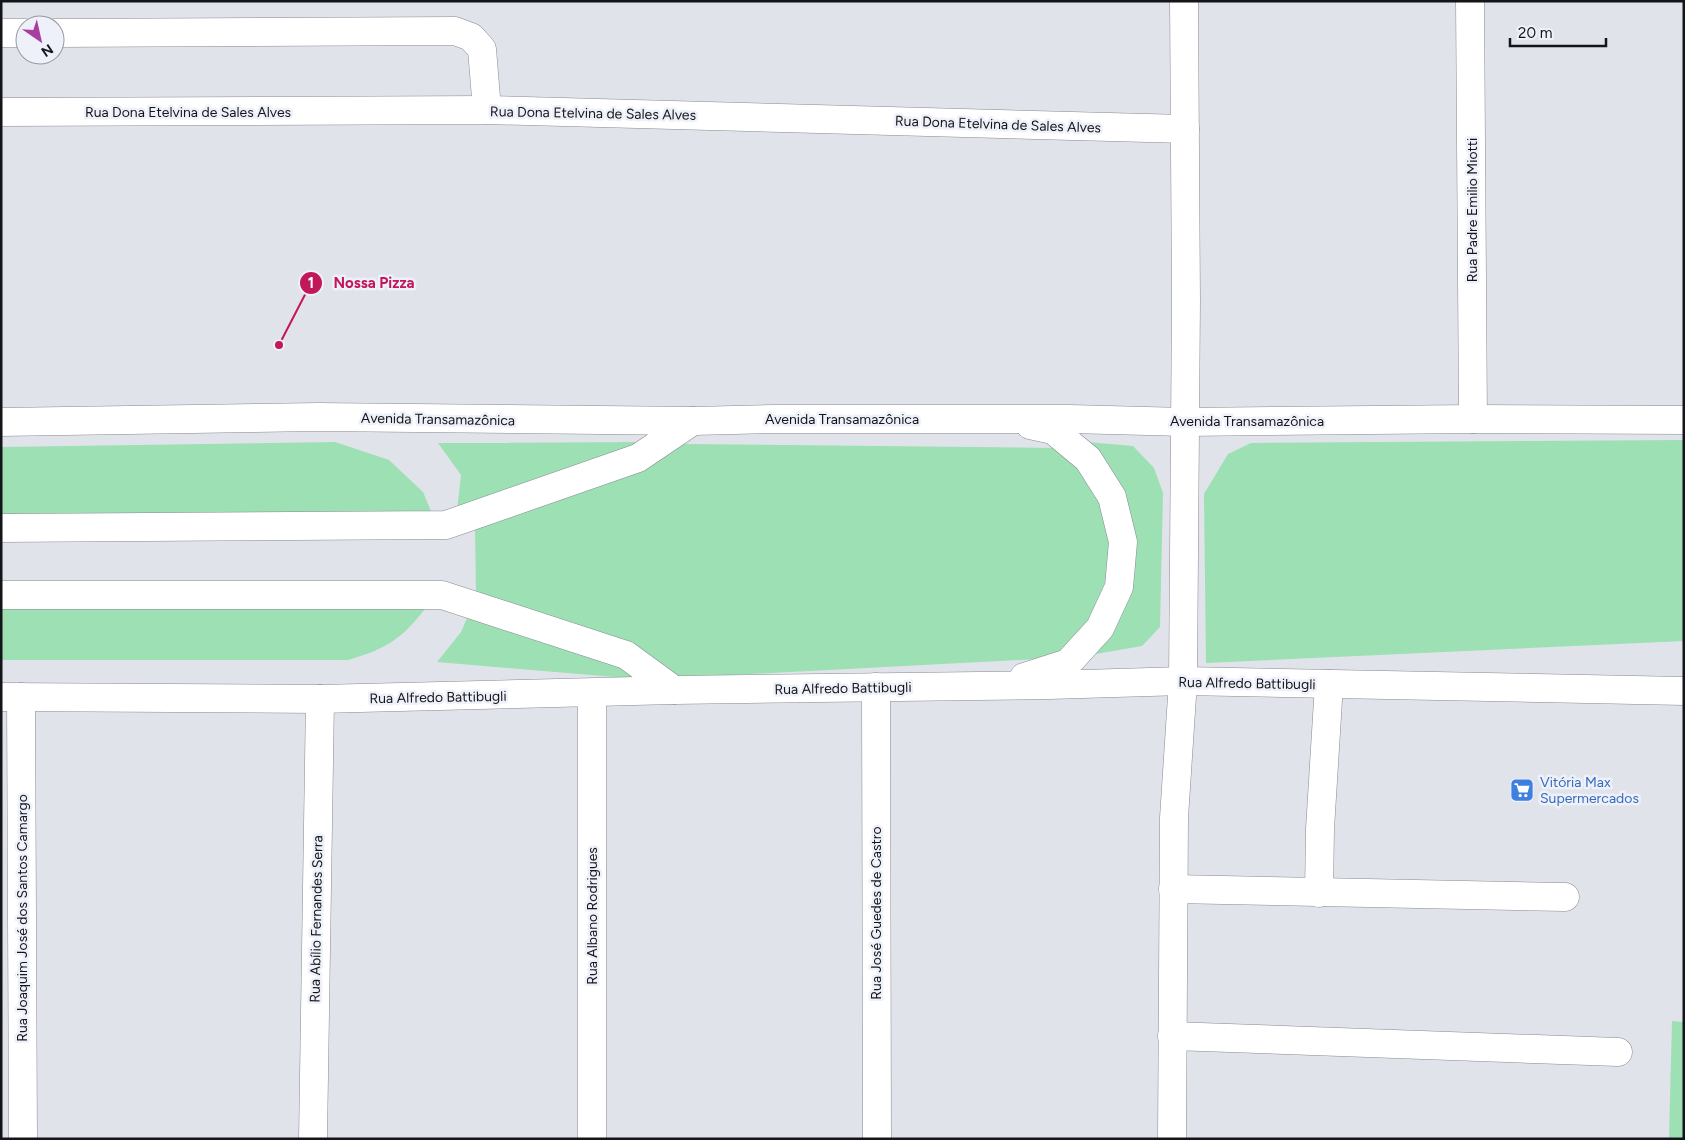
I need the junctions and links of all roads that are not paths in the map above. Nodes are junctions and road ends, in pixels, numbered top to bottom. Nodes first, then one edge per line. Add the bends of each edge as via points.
1 (1184, 1) edge
2 (1470, 1) edge
3 (1, 33) edge
4 (15, 33) edge
5 (65, 33) edge
6 (487, 110) junction
7 (1, 112) edge
8 (1185, 129) junction
9 (1007, 419) junction
10 (1473, 419) junction
11 (1684, 420) edge
12 (693, 421) junction
13 (1, 422) edge
14 (1185, 422) junction
15 (1, 528) edge
16 (1, 595) edge
17 (1183, 681) junction
18 (1329, 684) junction
19 (981, 686) junction
20 (876, 687) junction
21 (674, 690) junction
22 (1684, 691) edge
23 (592, 694) junction
24 (11, 697) edge
25 (320, 699) junction
26 (1173, 889) junction
27 (1319, 893) junction
28 (1565, 896) dead end
29 (1172, 1036) junction
30 (1618, 1052) dead end
31 (23, 1139) edge
32 (313, 1139) edge
33 (592, 1139) edge
34 (876, 1139) edge
35 (1172, 1139) edge

1 - 8 street
2 - 10 street, Rua Padre Emilio Miotti
3 - 4 street
5 - 6 street via 455,31 471,37 482,49
6 - 7 street, Rua Dona Etelvina de Sales Alves
6 - 8 street, Rua Dona Etelvina de Sales Alves
8 - 14 street
9 - 12 street, Avenida Transamazônica
9 - 14 street, Avenida Transamazônica
9 - 19 street via 1053,430 1088,459 1112,497 1123,542 1119,587 1100,628 1068,663
10 - 11 street, Avenida Transamazônica
10 - 14 street, Avenida Transamazônica
12 - 13 street, Avenida Transamazônica via 318,417
12 - 15 street via 638,458 446,526
14 - 17 street
16 - 21 street via 442,595 626,655
17 - 18 street, Rua Alfredo Battibugli
17 - 19 street, Rua Alfredo Battibugli
17 - 26 street
18 - 22 street, Rua Alfredo Battibugli
18 - 27 street
19 - 20 street, Rua Alfredo Battibugli
20 - 21 street, Rua Alfredo Battibugli
20 - 34 street, Rua José Guedes de Castro
21 - 23 street, Rua Alfredo Battibugli
23 - 25 street, Rua Alfredo Battibugli
23 - 33 street, Rua Albano Rodrigues
24 - 25 street, Rua Alfredo Battibugli
24 - 31 street, Rua Joaquim José dos Santos Camargo
25 - 32 street, Rua Abílio Fernandes Serra
26 - 27 street
26 - 29 street
27 - 28 street
29 - 30 street
29 - 35 street

